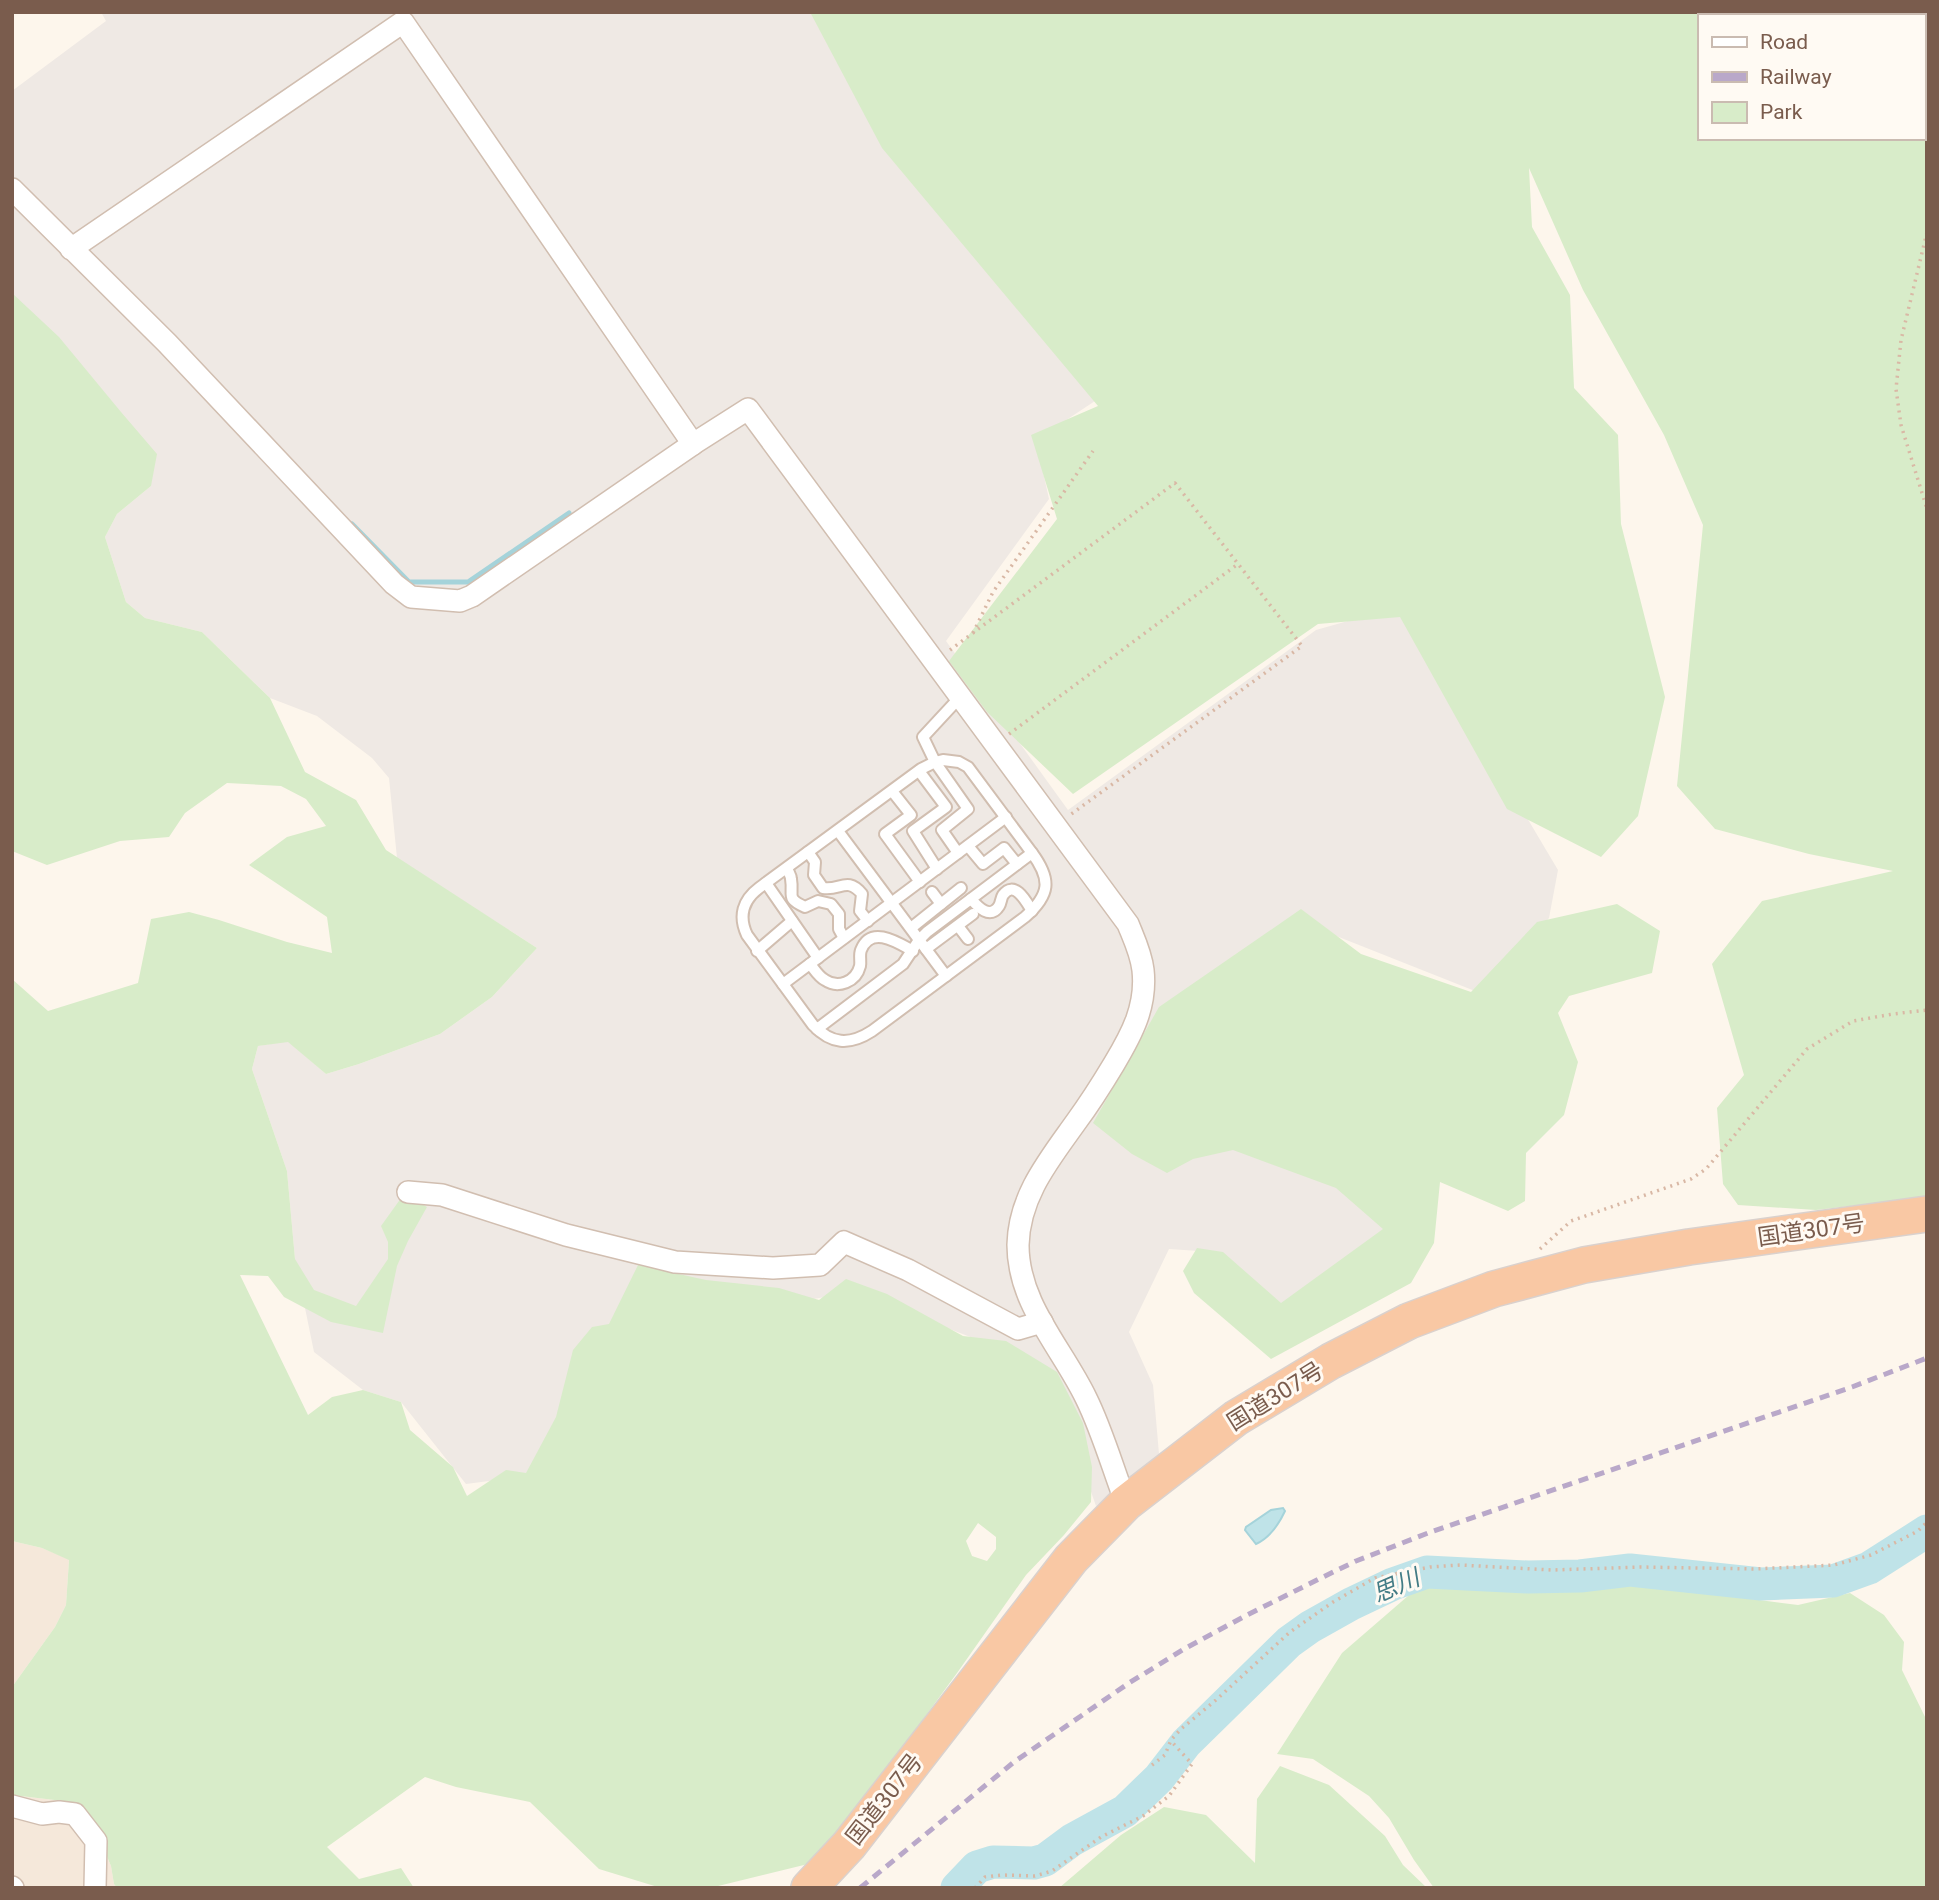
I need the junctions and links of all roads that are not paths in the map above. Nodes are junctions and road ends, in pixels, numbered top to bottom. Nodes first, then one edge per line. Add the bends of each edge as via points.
1 (12, 189) edge
2 (71, 249) junction
3 (693, 444) junction
4 (961, 696) junction
5 (935, 762) junction
6 (919, 771) junction
7 (892, 791) junction
8 (1006, 817) junction
9 (838, 831) junction
10 (963, 850) junction
11 (808, 852) junction
12 (1032, 853) junction
13 (1017, 864) junction
14 (787, 868) junction
15 (937, 869) junction
16 (920, 882) junction
17 (766, 883) junction
18 (961, 888) dead end
19 (932, 892) dead end
20 (971, 899) junction
21 (892, 903) junction
22 (941, 904) junction
23 (1032, 912) junction
24 (973, 914) dead end
25 (792, 921) junction
26 (867, 921) junction
27 (958, 926) junction
28 (911, 928) junction
29 (844, 938) junction
30 (968, 939) dead end
31 (923, 945) junction
32 (757, 951) junction
33 (913, 951) junction
34 (814, 961) junction
35 (946, 976) junction
36 (783, 984) junction
37 (817, 1029) junction
38 (408, 1192) dead end
39 (1927, 1213) edge
40 (1042, 1322) junction
41 (1126, 1503) junction
42 (12, 1806) edge
43 (96, 1888) edge
44 (809, 1888) edge

1 - 2 street
2 - 3 street via 411,597 460,601 472,596
2 - 3 street via 403,22
3 - 4 street via 748,409
4 - 5 lane via 923,737
4 - 40 street via 1128,924 1143,970 1140,1015 1129,1039 1043,1169 1019,1221 1019,1268
5 - 6 lane
5 - 8 lane via 953,761 968,767
5 - 10 lane via 968,809 942,830
6 - 7 lane
6 - 15 lane via 946,807 913,831
7 - 9 lane
7 - 16 lane via 911,815 885,834
8 - 10 lane
8 - 12 lane
9 - 11 lane
9 - 21 lane
10 - 13 lane via 983,864 1004,849
10 - 15 lane
11 - 14 lane
11 - 26 lane via 823,888 846,884 858,889 862,894 860,911
12 - 13 lane
12 - 23 lane via 1042,866 1046,883
13 - 20 lane
14 - 17 lane
14 - 29 lane via 793,900 805,906 818,901 831,904 839,914
15 - 16 lane
16 - 21 lane
17 - 25 lane
17 - 32 lane via 750,894 742,914
18 - 22 lane
19 - 22 lane
20 - 23 lane via 985,912 993,911 1004,894 1016,890
20 - 31 lane via 927,932
21 - 26 lane
21 - 28 lane
22 - 28 lane
23 - 35 lane
24 - 27 lane
25 - 32 lane
25 - 34 lane
26 - 29 lane
27 - 30 lane
27 - 31 lane
28 - 31 lane
29 - 34 lane
31 - 33 lane
31 - 35 lane
32 - 36 lane
33 - 34 lane via 889,938 875,937 865,943 859,953 860,966 846,983 824,980
33 - 37 lane via 903,964
34 - 36 lane
35 - 37 lane via 865,1036 840,1041
36 - 37 lane
38 - 40 street via 442,1195 566,1235 674,1262 773,1268 820,1265 844,1242 908,1270 1017,1329
39 - 41 highway, 国道307号 via 1584,1265 1494,1290 1409,1321 1331,1361 1236,1418
40 - 41 street via 1087,1399
41 - 44 highway, 国道307号 via 1071,1559 849,1845
42 - 43 street via 43,1814 75,1814 96,1841

